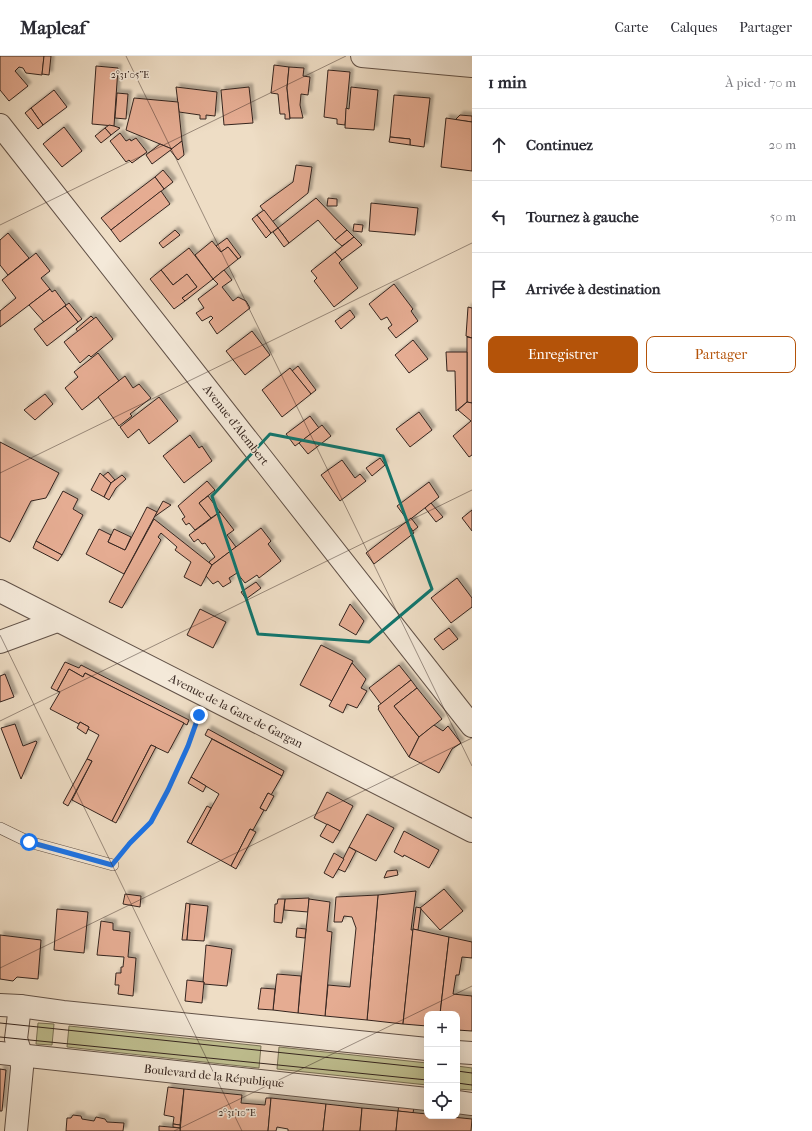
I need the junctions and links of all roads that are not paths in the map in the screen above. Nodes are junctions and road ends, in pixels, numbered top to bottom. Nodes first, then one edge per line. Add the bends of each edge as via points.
1 (362, 56) edge
2 (472, 66) edge
3 (0, 125) edge
4 (0, 591) edge
5 (57, 621) junction
6 (0, 642) edge
7 (472, 726) edge
8 (0, 828) edge
9 (472, 831) edge
10 (112, 865) road end
11 (10, 1006) edge
12 (424, 1049) edge
13 (460, 1052) edge
14 (472, 1053) edge
15 (10, 1054) edge
16 (424, 1099) edge
17 (460, 1102) edge
18 (472, 1104) edge
19 (16, 1131) edge

1 - 2 street
3 - 7 street, Avenue d'Alembert
4 - 5 street, Avenue de la Gare de Gargan
5 - 6 street
5 - 9 street, Avenue de la Gare de Gargan
8 - 10 lane via 29,842
11 - 12 street
11 - 15 street via 16,1039
13 - 14 street
15 - 16 street, Boulevard de la République
15 - 19 street via 22,1068
17 - 18 street

